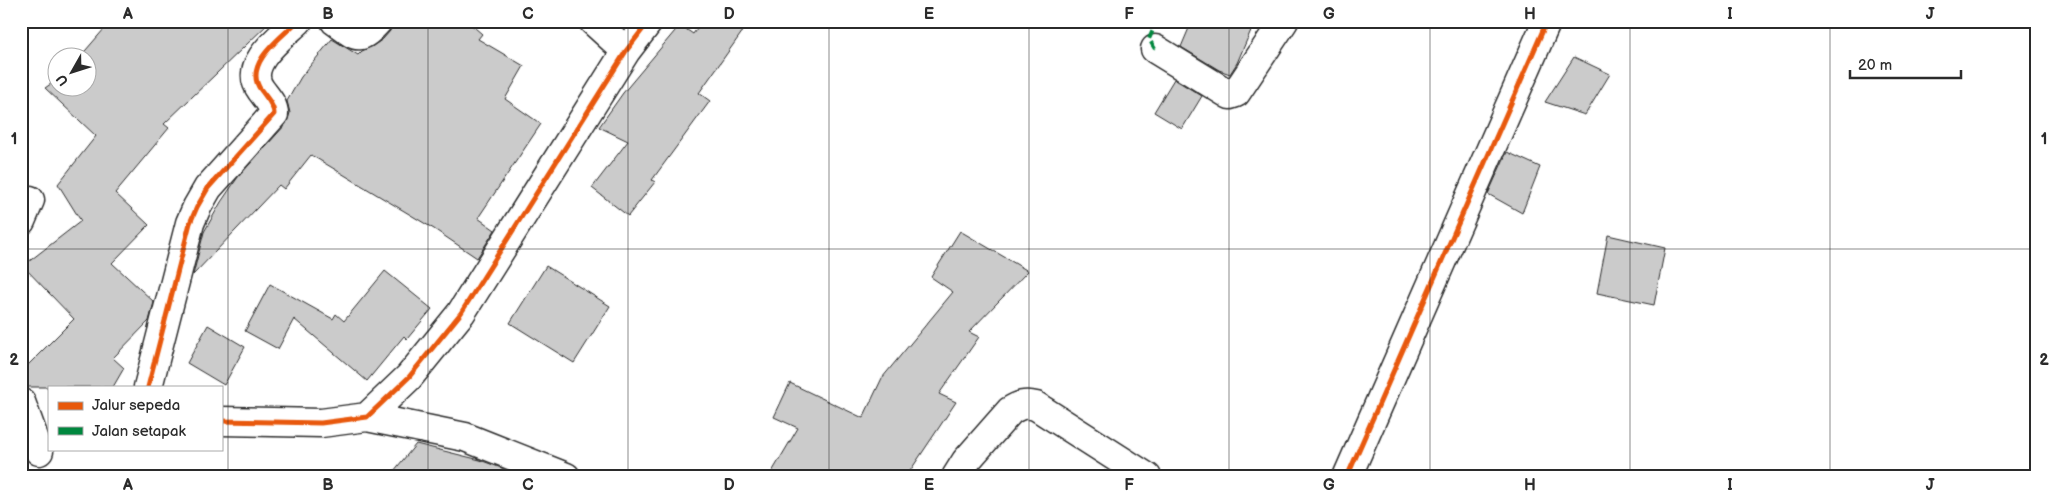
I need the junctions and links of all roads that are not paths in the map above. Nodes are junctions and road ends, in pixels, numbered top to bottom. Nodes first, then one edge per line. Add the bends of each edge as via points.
1 (298, 21) edge
2 (335, 21) edge
3 (378, 21) edge
4 (593, 21) edge
5 (649, 21) edge
6 (1284, 21) edge
7 (1547, 21) edge
8 (1155, 48) dead end
9 (626, 51) junction
10 (148, 386) edge
11 (21, 402) edge
12 (367, 417) junction
13 (222, 421) edge
14 (36, 455) edge
15 (566, 477) edge
16 (956, 477) edge
17 (1147, 477) edge
18 (1347, 477) edge

1 - 10 street via 266,53 256,70 256,84 273,106 274,114 208,188 190,223
2 - 3 street via 355,36 361,36
4 - 9 street
5 - 9 street
6 - 8 street via 1236,92 1230,95
7 - 18 street
9 - 12 street via 461,313 409,377
11 - 14 street
12 - 13 street via 321,423
12 - 15 street via 465,438
16 - 17 street via 1010,411 1018,405 1028,404

